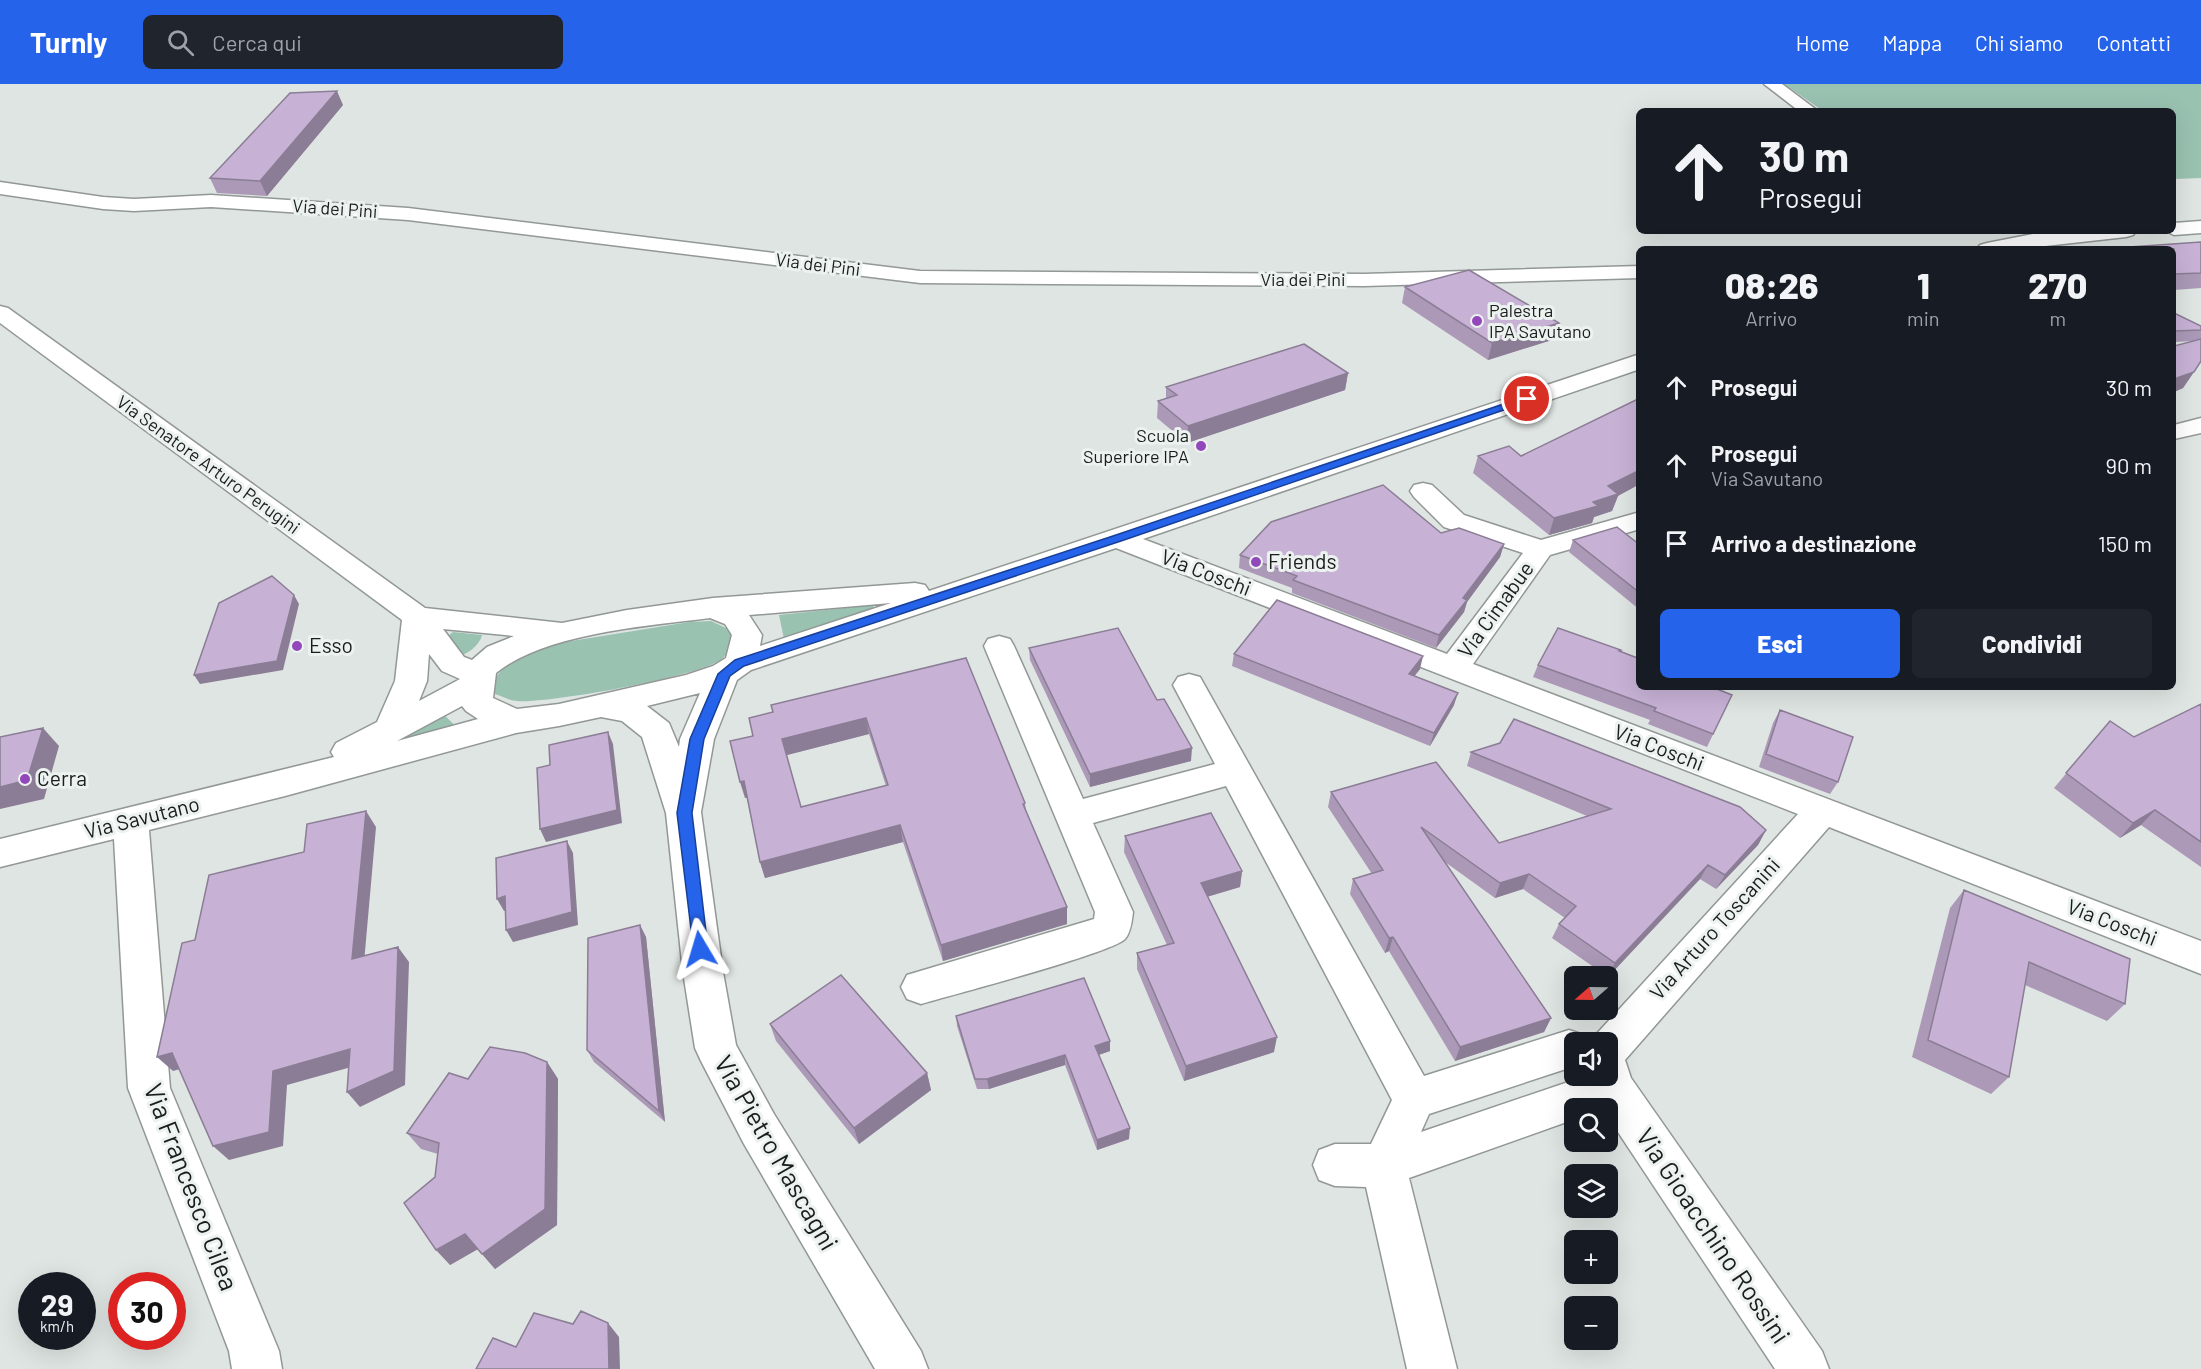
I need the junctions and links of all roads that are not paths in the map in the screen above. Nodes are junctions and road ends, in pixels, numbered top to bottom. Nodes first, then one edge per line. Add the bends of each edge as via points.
1 (1772, 84) edge
2 (1806, 108) edge
3 (0, 188) edge
4 (2201, 227) edge
5 (2176, 228) edge
6 (2065, 234) edge
7 (2025, 236) edge
8 (1996, 246) edge
9 (1636, 272) edge
10 (0, 313) edge
11 (1636, 362) edge
12 (2184, 429) edge
13 (2201, 442) edge
14 (1423, 491) dead end
15 (1636, 521) edge
16 (1117, 539) junction
17 (1540, 549) junction
18 (970, 587) junction
19 (712, 608) junction
20 (417, 617) junction
21 (571, 631) junction
22 (999, 646) dead end
23 (1454, 667) junction
24 (732, 668) junction
25 (478, 680) junction
26 (1189, 685) dead end
27 (603, 706) junction
28 (516, 721) junction
29 (390, 730) junction
30 (1236, 771) junction
31 (285, 783) junction
32 (1823, 810) junction
33 (684, 813) junction
34 (1072, 815) junction
35 (131, 821) junction
36 (0, 853) edge
37 (2201, 958) edge
38 (921, 987) dead end
39 (1564, 1051) edge
40 (1618, 1057) edge
41 (1618, 1082) edge
42 (1568, 1086) edge
43 (1414, 1099) junction
44 (1335, 1165) dead end
45 (1384, 1166) junction
46 (257, 1369) edge
47 (903, 1369) edge
48 (1432, 1369) edge
49 (1804, 1369) edge

1 - 2 street
3 - 9 street, Via dei Pini via 134,205 211,201 408,214 920,277 1364,280
4 - 5 street
6 - 7 street
7 - 8 street
10 - 20 street, Via Senatore Arturo Perugini
11 - 16 street
12 - 13 street
14 - 17 street via 1454,521
15 - 17 street, Via Cimabue
16 - 18 street
16 - 23 street, Via Coschi
17 - 23 street, Via Cimabue
18 - 19 street
18 - 24 street
19 - 21 street
19 - 24 street via 736,617 747,635
20 - 21 street
20 - 25 street via 453,664
20 - 29 street via 411,681
21 - 25 street via 501,653 483,667
22 - 34 street
23 - 32 street, Via Coschi
24 - 27 street via 690,685
24 - 33 street via 697,739
25 - 28 street via 477,703
25 - 29 street
26 - 30 street
27 - 28 street
27 - 33 street via 631,711 657,731
28 - 31 street
29 - 31 street
30 - 34 street
30 - 43 street
31 - 35 street, Via Savutano
32 - 37 street, Via Coschi
32 - 40 street, Via Arturo Toscanini
33 - 47 street, Via Pietro Mascagni via 716,1048 759,1129
34 - 38 street via 1114,912 1111,928 1096,936
35 - 36 street, Via Savutano
35 - 46 street, Via Francesco Cilea via 149,1088 254,1351
39 - 43 street
41 - 49 street, Via Gioacchino Rossini
42 - 45 street
43 - 45 street
44 - 45 street
45 - 48 street

